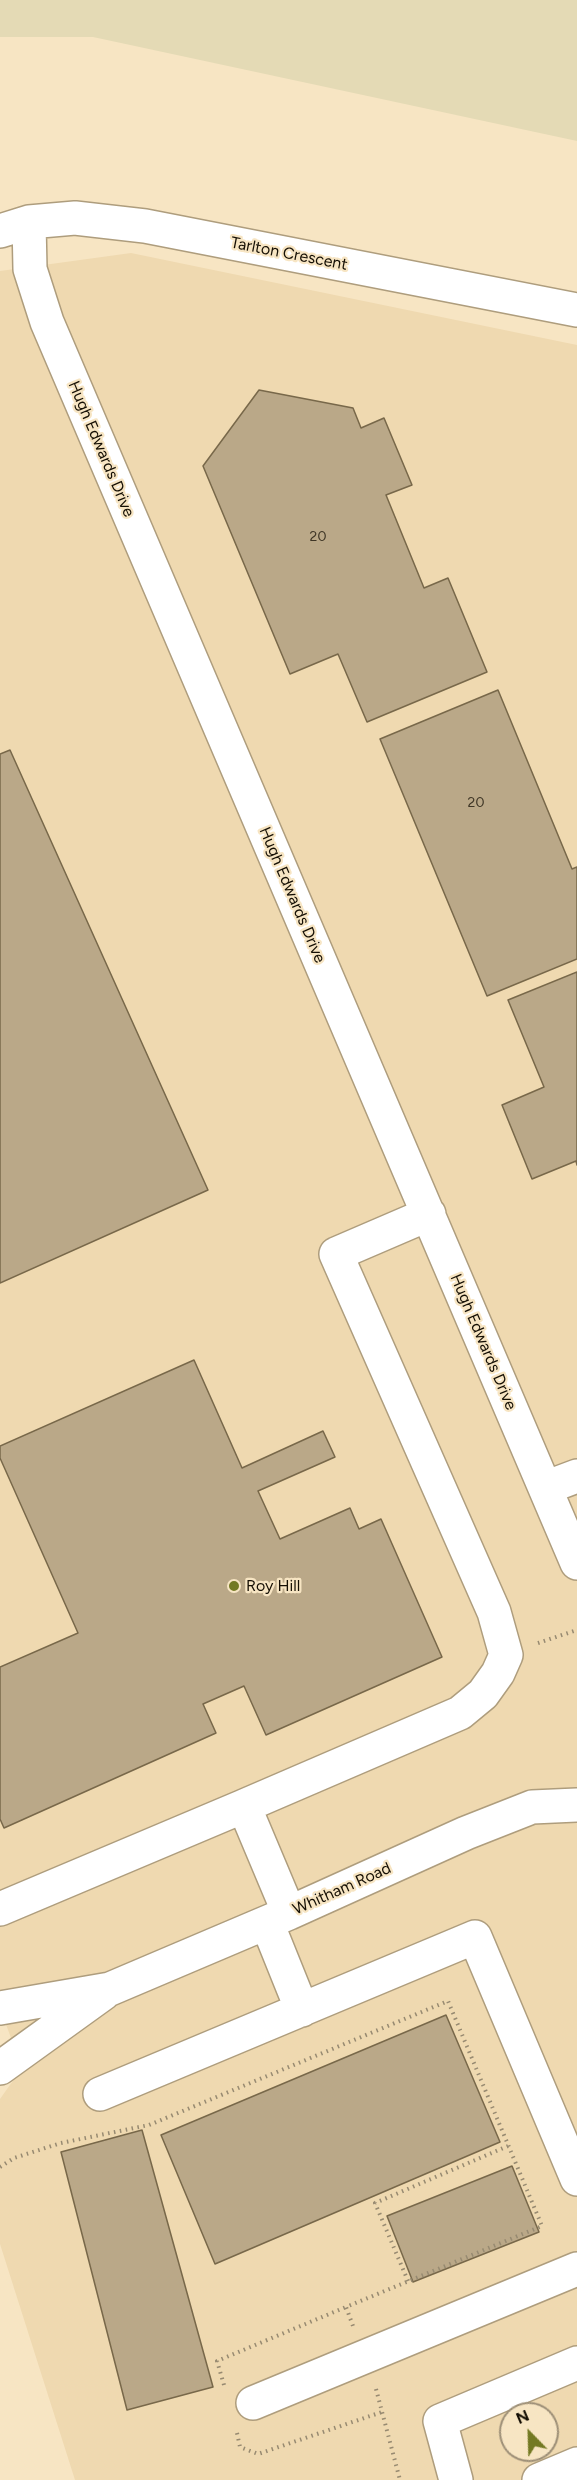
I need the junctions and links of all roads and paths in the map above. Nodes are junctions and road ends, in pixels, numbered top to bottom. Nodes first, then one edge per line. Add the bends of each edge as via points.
1 (14, 227) edge
2 (577, 310) edge
3 (429, 1214) junction
4 (577, 1476) edge
5 (545, 1488) junction
6 (577, 1563) edge
7 (577, 1630) edge
8 (506, 1655) junction
9 (577, 1805) edge
10 (244, 1806) junction
11 (0, 1909) edge
12 (278, 1918) junction
13 (110, 1989) junction
14 (0, 2008) edge
15 (302, 2010) junction
16 (0, 2068) edge
17 (100, 2094) dead end
18 (508, 2146) junction
19 (0, 2167) edge
20 (577, 2179) edge
21 (577, 2269) edge
22 (408, 2281) junction
23 (365, 2357) junction
24 (577, 2364) edge
25 (253, 2403) dead end
26 (382, 2412) junction
27 (258, 2454) dead end
28 (577, 2464) edge
29 (400, 2480) edge
30 (456, 2480) edge
31 (539, 2480) edge

1 - 2 street, Tarlton Crescent via 75,218 146,226
1 - 3 street, Hugh Edwards Drive via 47,322
3 - 5 street, Hugh Edwards Drive
3 - 8 street via 336,1254 494,1612
4 - 5 street
5 - 6 street, Hugh Edwards Drive
7 - 8 path
8 - 10 street via 483,1694 460,1713
9 - 12 street, Whitham Road via 532,1807
10 - 11 street
10 - 12 street
12 - 13 street, Whitham Road
12 - 15 street
13 - 14 street, Whitham Road
13 - 16 street, Whitham Road
15 - 17 street
15 - 20 street via 475,1937
18 - 19 path via 448,2001 149,2126 61,2143 14,2158
18 - 22 path via 375,2203
18 - 22 path via 542,2226
21 - 23 street
22 - 23 path via 346,2307
23 - 25 street
23 - 26 path
24 - 30 street via 440,2421
26 - 27 path
26 - 29 path
28 - 31 street

